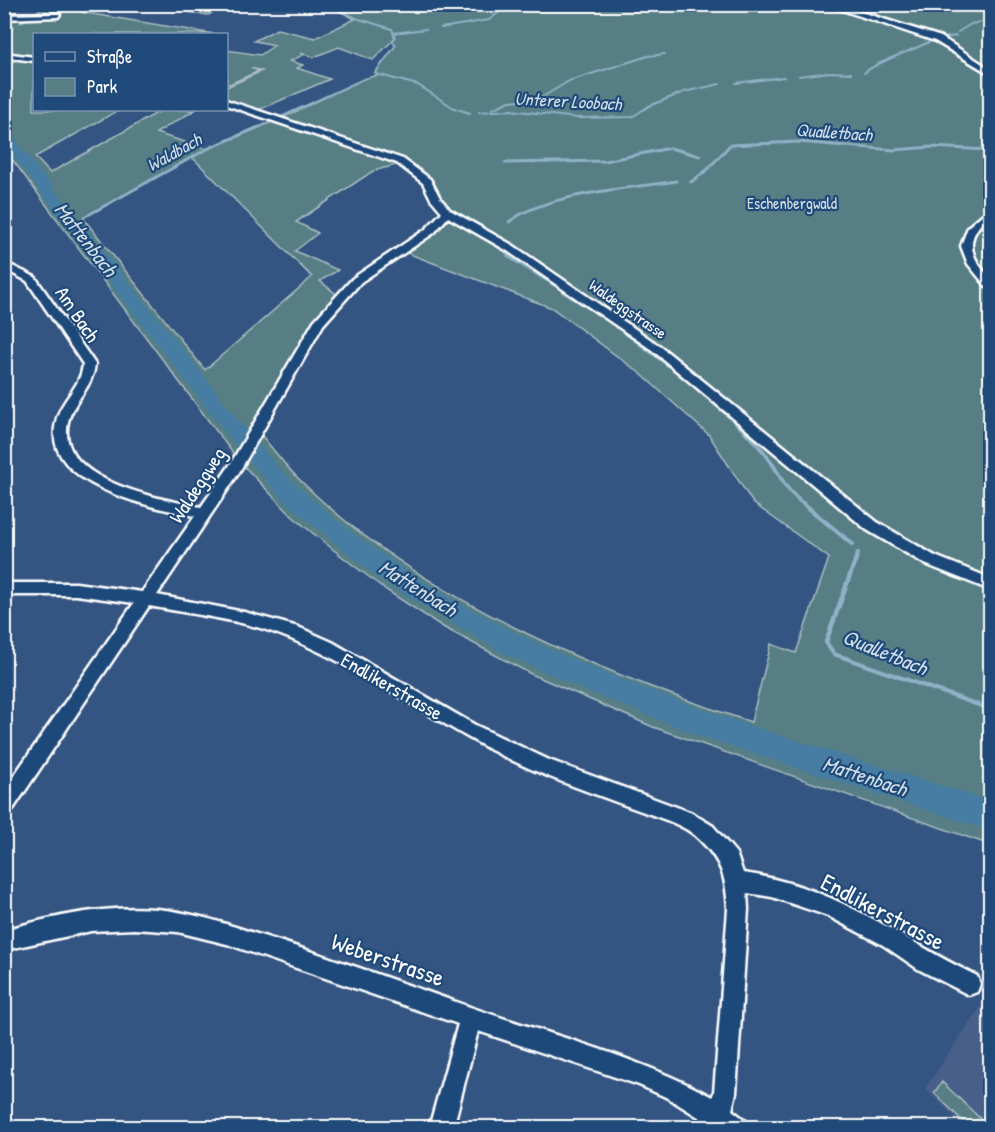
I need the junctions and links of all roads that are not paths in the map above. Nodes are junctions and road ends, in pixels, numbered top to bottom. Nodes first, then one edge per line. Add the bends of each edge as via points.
1 (827, 4) edge
2 (58, 15) dead end
3 (4, 17) edge
4 (4, 55) edge
5 (33, 59) edge
6 (990, 72) edge
7 (228, 103) edge
8 (990, 211) edge
9 (447, 212) junction
10 (4, 265) edge
11 (990, 284) edge
12 (204, 513) junction
13 (990, 584) edge
14 (4, 589) edge
15 (146, 600) junction
16 (4, 806) edge
17 (736, 882) junction
18 (4, 940) edge
19 (969, 984) dead end
20 (471, 1018) junction
21 (719, 1114) junction
22 (441, 1128) edge
23 (737, 1128) edge

1 - 6 street via 935,37
2 - 3 street
4 - 5 street
7 - 9 street, Waldeggstrasse via 397,159 427,181
8 - 11 street via 972,226 966,240 969,258
9 - 12 street, Waldeggweg via 433,229 357,280 330,308 307,339
9 - 13 street, Waldeggstrasse via 510,248 656,348 872,526 930,560
10 - 12 street, Am Bach via 31,279 89,364 86,384 63,420 63,454 77,469 114,488 162,505
12 - 15 street, Waldeggweg
14 - 15 street, Endlikerstrasse via 76,589
15 - 16 street, Waldeggweg
15 - 17 street, Endlikerstrasse via 244,618 326,647 462,726 535,762 683,818 706,832 729,860
17 - 19 street, Endlikerstrasse via 772,888 832,907
17 - 21 street, Endlikerstrasse via 738,909 725,1093
18 - 20 street, Weberstrasse via 100,919 178,922 394,988
20 - 21 street, Weberstrasse via 674,1086
20 - 22 street
21 - 23 street, Weberstrasse

